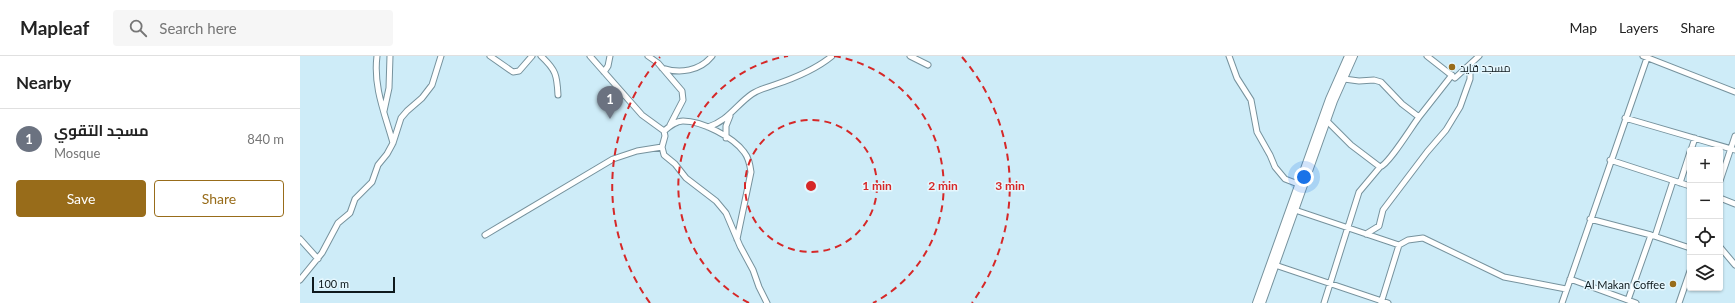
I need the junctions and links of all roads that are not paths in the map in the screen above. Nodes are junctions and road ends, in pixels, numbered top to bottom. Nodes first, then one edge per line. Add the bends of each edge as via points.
1 (377, 56) edge
2 (390, 56) edge
3 (490, 56) edge
4 (532, 56) edge
5 (541, 56) edge
6 (610, 56) edge
7 (648, 56) edge
8 (712, 56) edge
9 (832, 56) edge
10 (910, 56) edge
11 (1229, 56) edge
12 (1348, 56) edge
13 (1354, 56) edge
14 (1427, 56) edge
15 (1479, 56) edge
16 (1656, 56) edge
17 (441, 57) edge
18 (592, 57) edge
19 (1645, 57) edge
20 (1659, 62) junction
21 (928, 65) dead end
22 (1466, 67) junction
23 (662, 68) junction
24 (604, 72) junction
25 (1452, 76) junction
26 (1344, 79) junction
27 (1735, 92) edge
28 (558, 95) dead end
29 (384, 111) junction
30 (730, 115) junction
31 (1419, 117) junction
32 (1625, 118) junction
33 (1327, 121) junction
34 (670, 126) junction
35 (708, 127) junction
36 (664, 131) junction
37 (1735, 136) edge
38 (726, 138) junction
39 (1694, 138) junction
40 (393, 143) junction
41 (662, 147) junction
42 (1691, 147) edge
43 (1733, 149) edge
44 (1610, 160) junction
45 (1687, 161) edge
46 (1380, 167) junction
47 (1723, 174) edge
48 (1673, 181) junction
49 (1680, 183) junction
50 (1298, 184) junction
51 (1687, 185) edge
52 (1723, 199) edge
53 (1735, 204) edge
54 (1295, 210) junction
55 (1590, 219) junction
56 (1349, 228) junction
57 (1366, 234) junction
58 (485, 235) dead end
59 (1653, 236) junction
60 (300, 239) edge
61 (737, 240) junction
62 (1399, 245) junction
63 (1687, 247) edge
64 (1723, 251) edge
65 (318, 259) junction
66 (1735, 265) edge
67 (1275, 266) junction
68 (1570, 279) junction
69 (300, 280) edge
70 (1687, 283) edge
71 (1331, 284) junction
72 (1566, 289) junction
73 (1628, 300) junction
74 (1381, 302) edge
75 (1682, 302) edge
76 (767, 303) edge
77 (1256, 303) edge
78 (1262, 303) edge
79 (1324, 303) edge
80 (1388, 303) edge
81 (1562, 303) edge
82 (1636, 303) edge

1 - 29 street via 376,81
2 - 29 street via 389,88
3 - 4 street via 513,72 519,71
5 - 28 street via 558,78
6 - 24 street
7 - 23 street
8 - 23 street via 703,64 687,70 674,71
9 - 30 street via 805,74 750,95
10 - 21 street
11 - 50 street via 1237,78 1250,100 1257,132 1275,167 1285,179
12 - 50 street via 1329,99
13 - 26 street
14 - 25 street
15 - 22 street
16 - 20 street
17 - 40 street via 432,84 422,98 401,118
18 - 24 street
19 - 20 street
19 - 32 street
20 - 27 street
22 - 25 street via 1455,78
22 - 57 street via 1470,73 1469,84 1460,107 1446,130 1383,210 1379,226
23 - 34 street via 680,88 683,96
24 - 36 street via 642,114
25 - 31 street
26 - 31 street via 1381,82
26 - 33 street
29 - 40 street
30 - 35 street
30 - 38 street via 726,126
31 - 46 street via 1396,151 1384,166
32 - 39 street
32 - 44 street
33 - 46 street via 1351,145
33 - 54 street
34 - 35 street via 683,121
34 - 36 street
35 - 38 street
36 - 41 street
37 - 43 street
38 - 61 street via 744,152 750,165 750,180
39 - 42 street
39 - 43 street
40 - 65 street via 378,165 372,182 355,199 350,213 338,223
41 - 58 street via 637,150 613,159
41 - 61 street via 664,154 686,178 722,206
43 - 47 street
44 - 48 street
44 - 55 street
45 - 49 street
46 - 56 street via 1360,192
48 - 49 street
48 - 59 street
49 - 51 street
50 - 77 street
52 - 53 street
54 - 56 street
54 - 67 street
55 - 59 street
55 - 68 street
56 - 57 street
56 - 71 street
57 - 62 street
59 - 63 street
59 - 73 street
60 - 65 street
61 - 76 street
62 - 72 street via 1408,240 1423,238 1504,277
62 - 74 street
64 - 66 street
65 - 69 street
67 - 71 street
67 - 78 street
68 - 72 street
68 - 73 street
70 - 75 street
71 - 74 street
71 - 79 street
72 - 81 street
73 - 82 street
74 - 80 street

